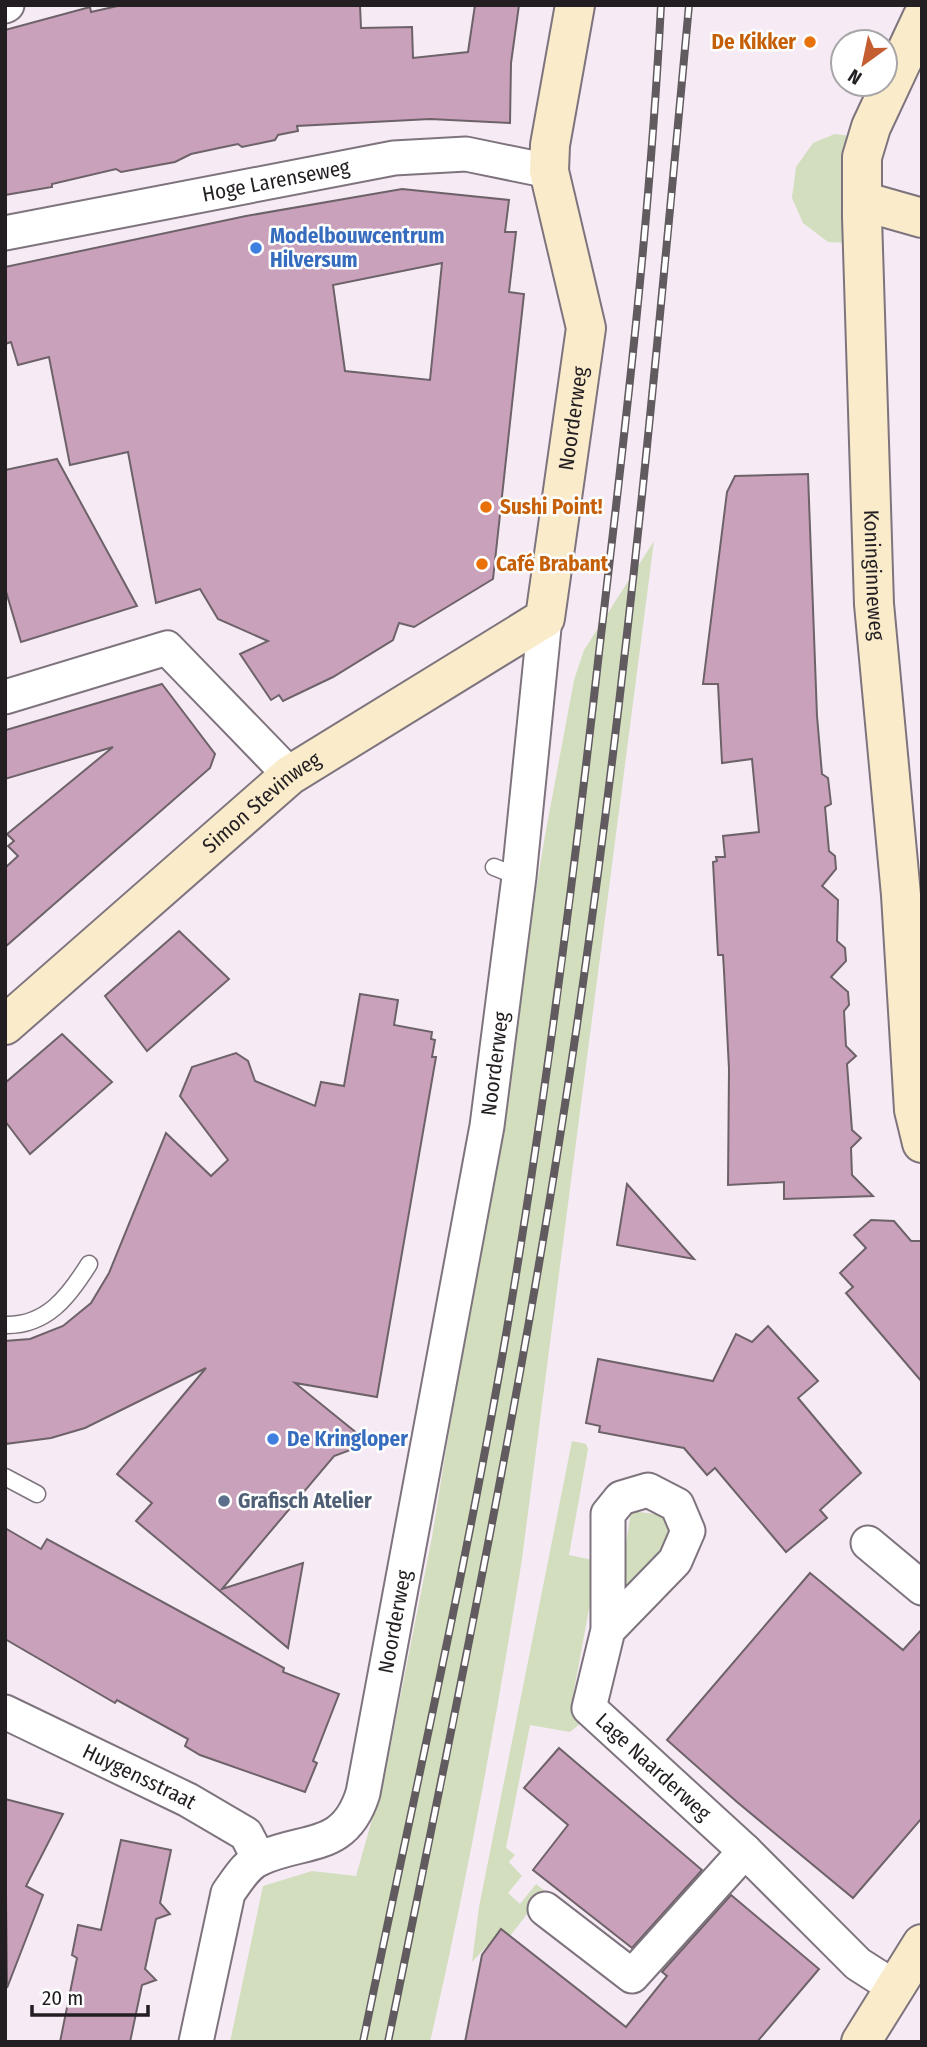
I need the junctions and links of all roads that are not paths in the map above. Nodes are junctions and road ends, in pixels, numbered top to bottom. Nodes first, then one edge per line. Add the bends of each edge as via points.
1 (575, 5) edge
2 (922, 18) edge
3 (550, 171) junction
4 (862, 201) junction
5 (922, 218) edge
6 (5, 233) edge
7 (545, 618) junction
8 (5, 697) edge
9 (290, 775) junction
10 (5, 1025) edge
11 (922, 1143) edge
12 (89, 1264) dead end
13 (5, 1325) edge
14 (5, 1477) edge
15 (37, 1494) dead end
16 (868, 1543) dead end
17 (922, 1588) edge
18 (608, 1630) dead end
19 (5, 1712) edge
20 (745, 1851) junction
21 (259, 1859) junction
22 (545, 1909) dead end
23 (922, 1944) edge
24 (894, 1987) junction
25 (196, 2042) edge
26 (861, 2042) edge

1 - 3 street, Noorderweg
2 - 4 street, Koninginneweg via 871,127 862,156
3 - 6 street, Hoge Larenseweg via 466,154 394,158
3 - 7 street, Noorderweg via 586,328
4 - 5 street
4 - 11 street, Koninginneweg via 874,604 901,895 914,1110
7 - 9 street, Simon Stevinweg
7 - 21 street, Noorderweg via 507,872 487,1126 363,1793 342,1831 309,1846
8 - 9 street via 167,648
9 - 10 street, Simon Stevinweg
12 - 13 lane via 74,1289 41,1318
14 - 15 lane
16 - 17 street
18 - 20 street, Lage Naarderweg via 589,1708
19 - 21 street, Huygensstraat via 200,1807 246,1834
20 - 22 street via 632,1976
20 - 24 street, Lage Naarderweg via 858,1964
21 - 25 street via 228,1894
23 - 24 street
24 - 26 street

